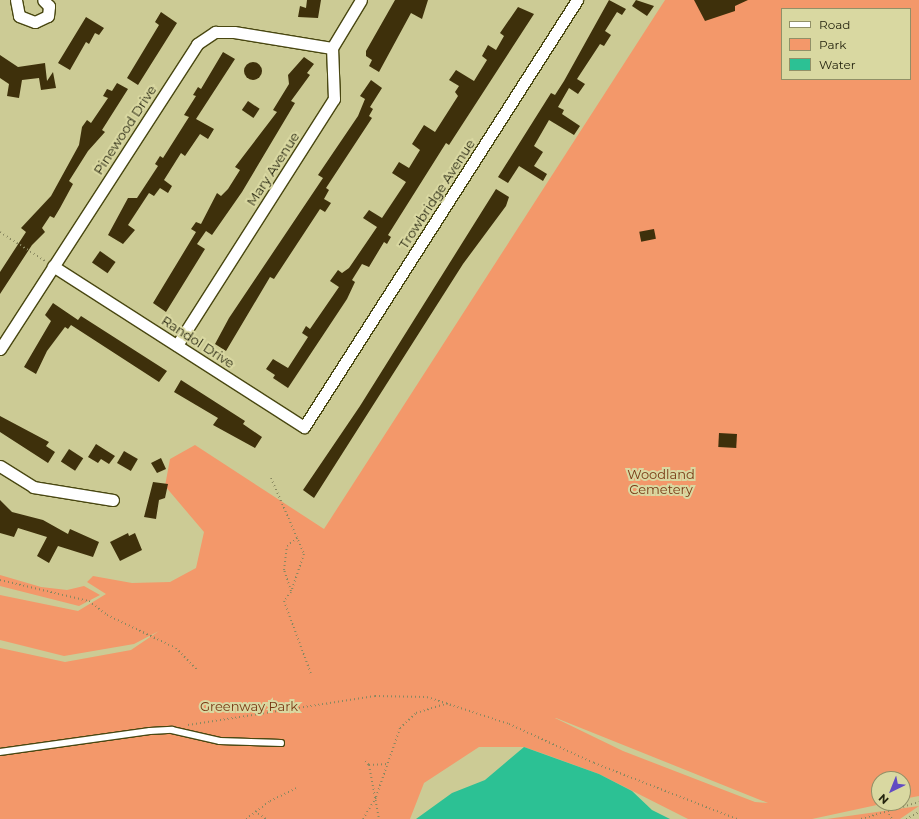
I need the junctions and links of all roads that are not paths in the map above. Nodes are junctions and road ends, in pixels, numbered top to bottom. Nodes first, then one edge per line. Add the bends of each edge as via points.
1 (16, 0) edge
2 (43, 0) edge
3 (361, 0) edge
4 (577, 0) edge
5 (332, 48) junction
6 (52, 266) junction
7 (177, 345) junction
8 (0, 349) edge
9 (320, 403) joint
10 (0, 466) edge
11 (113, 500) dead end
12 (282, 743) dead end
13 (0, 752) edge

1 - 2 street via 19,16 35,22 48,16 49,6
3 - 5 street
4 - 9 street, Trowbridge Avenue
5 - 6 street, Pinewood Drive via 234,32 215,32 197,44
5 - 7 street, Mary Avenue via 334,99
6 - 7 street, Randol Drive
6 - 8 street, Pinewood Drive
7 - 9 street, Randol Drive via 304,427
10 - 11 street via 33,487
12 - 13 lane via 220,741 172,730

